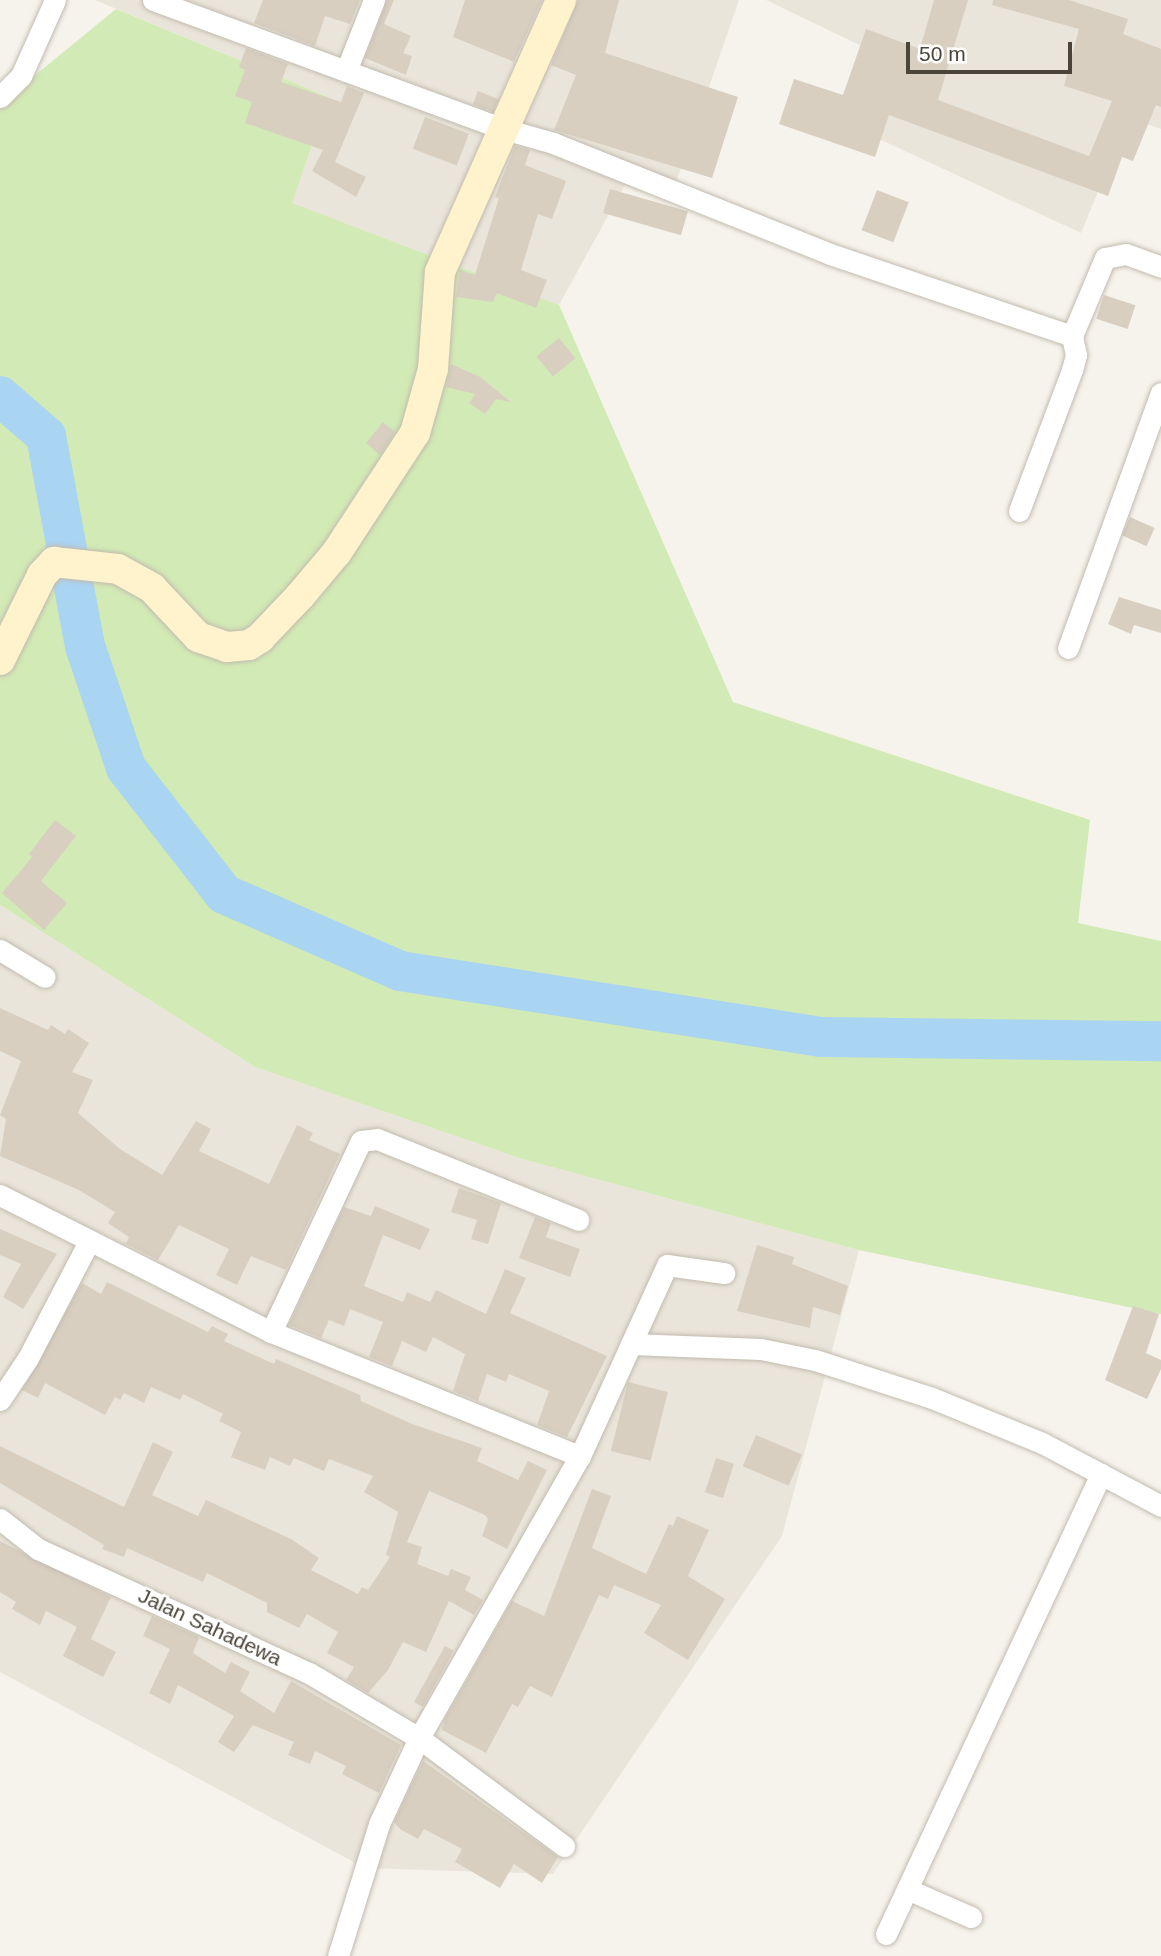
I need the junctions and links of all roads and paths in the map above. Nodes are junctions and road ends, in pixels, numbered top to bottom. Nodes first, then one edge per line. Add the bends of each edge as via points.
1 (55, 0) edge
2 (153, 0) edge
3 (374, 0) edge
4 (561, 0) edge
5 (346, 71) junction
6 (0, 97) edge
7 (504, 129) junction
8 (1161, 267) edge
9 (1072, 336) junction
10 (1161, 393) edge
11 (1019, 511) dead end
12 (1068, 648) dead end
13 (0, 660) edge
14 (0, 950) edge
15 (45, 978) dead end
16 (0, 1195) edge
17 (578, 1220) dead end
18 (88, 1243) junction
19 (723, 1273) dead end
20 (271, 1332) junction
21 (631, 1344) junction
22 (0, 1400) edge
23 (580, 1456) junction
24 (1101, 1474) junction
25 (1161, 1506) edge
26 (0, 1520) edge
27 (419, 1738) junction
28 (564, 1846) dead end
29 (907, 1889) junction
30 (971, 1917) dead end
31 (886, 1934) dead end
32 (338, 1956) edge

1 - 6 street via 20,76
2 - 5 street
3 - 5 street
4 - 7 street
5 - 7 street
7 - 9 street via 553,143 830,254
7 - 13 street via 440,272 433,369 415,433 344,542 300,596 260,638 249,645 227,647 198,637 152,588 118,569 54,562 41,575
8 - 9 street via 1126,254 1105,258
9 - 11 street via 1076,355 1072,370
10 - 12 street
14 - 15 street
16 - 18 street
17 - 20 street via 377,1139 361,1141
18 - 20 street
18 - 22 street
19 - 21 street via 667,1265
20 - 23 street
21 - 23 street
21 - 24 street via 761,1349 815,1360 932,1398 1042,1443
23 - 27 street
24 - 25 street
24 - 29 street
26 - 27 street, Jalan Sahadewa via 38,1549 309,1673
27 - 28 street, Jalan Sahadewa
27 - 32 street via 379,1824
29 - 30 street
29 - 31 street

